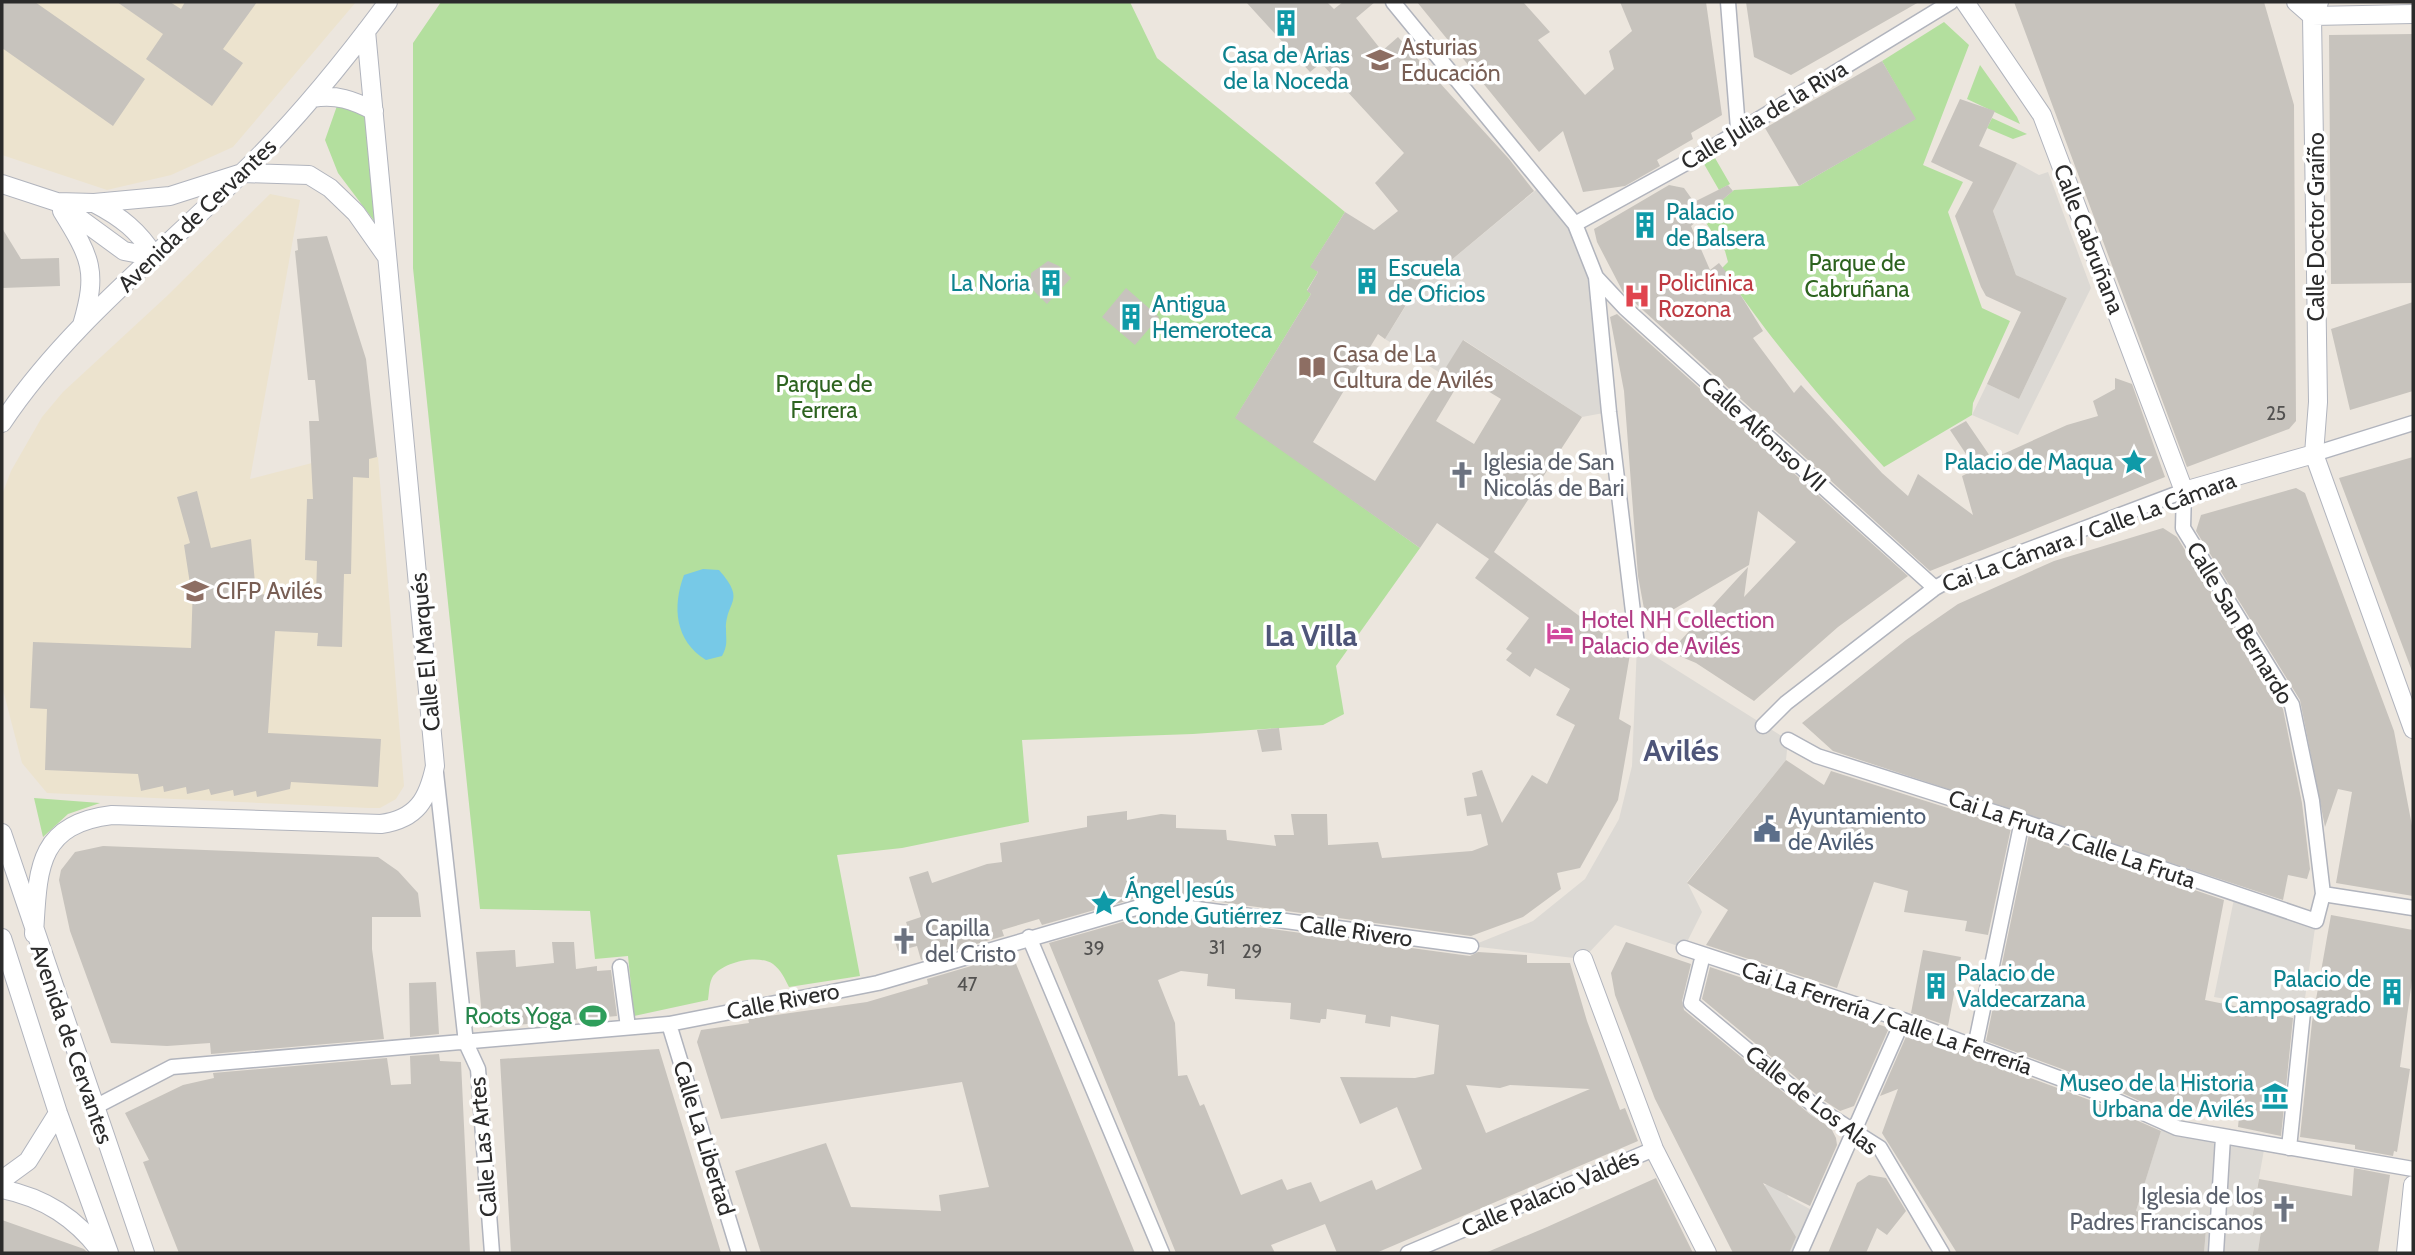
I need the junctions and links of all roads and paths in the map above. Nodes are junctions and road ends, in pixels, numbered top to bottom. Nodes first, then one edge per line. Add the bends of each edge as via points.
1 (388, 2) edge
2 (1392, 2) edge
3 (1728, 2) edge
4 (1951, 2) edge
5 (1965, 2) edge
6 (2295, 2) edge
7 (2316, 9) edge
8 (2413, 14) edge
9 (366, 31) junction
10 (313, 98) junction
11 (374, 111) junction
12 (1738, 129) junction
13 (243, 173) junction
14 (2, 184) edge
15 (57, 202) junction
16 (94, 203) junction
17 (1575, 224) junction
18 (155, 257) junction
19 (389, 260) junction
20 (1596, 277) junction
21 (81, 327) junction
22 (2, 423) edge
23 (2413, 423) edge
24 (2315, 454) junction
25 (2184, 491) junction
26 (1935, 588) junction
27 (1637, 645) dead end
28 (1763, 726) dead end
29 (2413, 729) edge
30 (1788, 740) dead end
31 (435, 766) junction
32 (2022, 821) junction
33 (2, 833) edge
34 (2323, 894) junction
35 (2413, 908) edge
36 (2316, 921) joint
37 (34, 933) junction
38 (1029, 937) junction
39 (2, 938) edge
40 (1471, 946) dead end
41 (1684, 947) dead end
42 (1703, 956) junction
43 (1583, 959) dead end
44 (620, 967) dead end
45 (2303, 1012) dead end
46 (1903, 1020) junction
47 (669, 1024) junction
48 (628, 1027) junction
49 (466, 1043) junction
50 (1975, 1047) junction
51 (93, 1108) junction
52 (58, 1113) junction
53 (1854, 1129) junction
54 (2223, 1137) dead end
55 (2288, 1148) junction
56 (1654, 1150) junction
57 (2413, 1169) edge
58 (2, 1180) edge
59 (2413, 1185) edge
60 (2, 1189) edge
61 (102, 1253) edge
62 (108, 1253) edge
63 (145, 1253) edge
64 (492, 1253) edge
65 (739, 1253) edge
66 (1163, 1253) edge
67 (1408, 1253) edge
68 (1707, 1253) edge
69 (1800, 1253) edge
70 (1942, 1253) edge
71 (2216, 1253) edge
72 (2406, 1253) edge

1 - 9 street, Avenida de Cervantes
2 - 17 street
3 - 12 street
4 - 12 street, Calle Julia de la Riva
5 - 25 street, Calle Cabruñana via 2042,115
6 - 7 street
7 - 8 street
7 - 24 street, Calle Doctor Graíño
9 - 10 street, Avenida de Cervantes
9 - 11 street, Calle El Marqués
10 - 11 street via 352,100
10 - 13 street, Avenida de Cervantes
11 - 19 street, Calle El Marqués
12 - 17 street, Calle Julia de la Riva
13 - 16 street via 170,196
13 - 18 street, Avenida de Cervantes
13 - 19 street, Calle El Marqués via 309,175 356,213
14 - 15 street
15 - 16 street
15 - 18 street via 124,251
15 - 21 street via 91,268 91,292
16 - 18 street via 143,237
17 - 20 street
18 - 21 street, Avenida de Cervantes
19 - 31 street, Calle El Marqués
20 - 26 street, Calle Alfonso VII
20 - 27 street
21 - 22 street, Avenida de Cervantes
23 - 24 street, Cai La Cámara / Calle La Cámara
24 - 25 street, Cai La Cámara / Calle La Cámara
24 - 29 street
25 - 26 street, Cai La Cámara / Calle La Cámara
25 - 34 street, Calle San Bernardo via 2183,528 2292,705 2312,801
26 - 28 street, Cai La Cámara / Calle La Cámara
30 - 32 street, Cai La Fruta / Calle La Fruta via 1817,755
31 - 37 street via 430,788 400,822 86,818 65,831 44,855 38,872
31 - 49 street, Calle El Marqués
32 - 36 street, Cai La Fruta / Calle La Fruta
32 - 50 street
33 - 37 street, Avenida de Cervantes
34 - 35 street
34 - 36 street, Calle San Bernardo
37 - 51 street, Avenida de Cervantes
38 - 40 street, Calle Rivero via 1153,903
38 - 47 street, Calle Rivero via 878,983
38 - 66 street
39 - 52 street, Avenida de Cervantes
41 - 42 street, Cai La Ferrería / Calle La Ferrería
42 - 46 street, Cai La Ferrería / Calle La Ferrería
42 - 53 street, Calle de Los Alas via 1691,1003 1817,1108
43 - 56 street
44 - 48 street
45 - 55 street
46 - 50 street, Cai La Ferrería / Calle La Ferrería
46 - 53 street
47 - 48 street, Calle Rivero
47 - 65 street, Calle La Libertad
48 - 49 street, Calle Rivero
49 - 51 street, Calle Rivero via 172,1067
49 - 64 street, Calle Las Artes via 478,1069
50 - 55 street, Cai La Ferrería / Calle La Ferrería via 2177,1128
51 - 63 street, Avenida de Cervantes
52 - 58 street via 28,1161
52 - 62 street, Avenida de Cervantes
53 - 69 street
53 - 70 street, Calle de Los Alas via 1880,1148
54 - 71 street
55 - 57 street, Cai La Ferrería / Calle La Ferrería
56 - 67 street, Calle Palacio Valdés
56 - 68 street
59 - 72 street
60 - 61 street via 57,1208 86,1232

